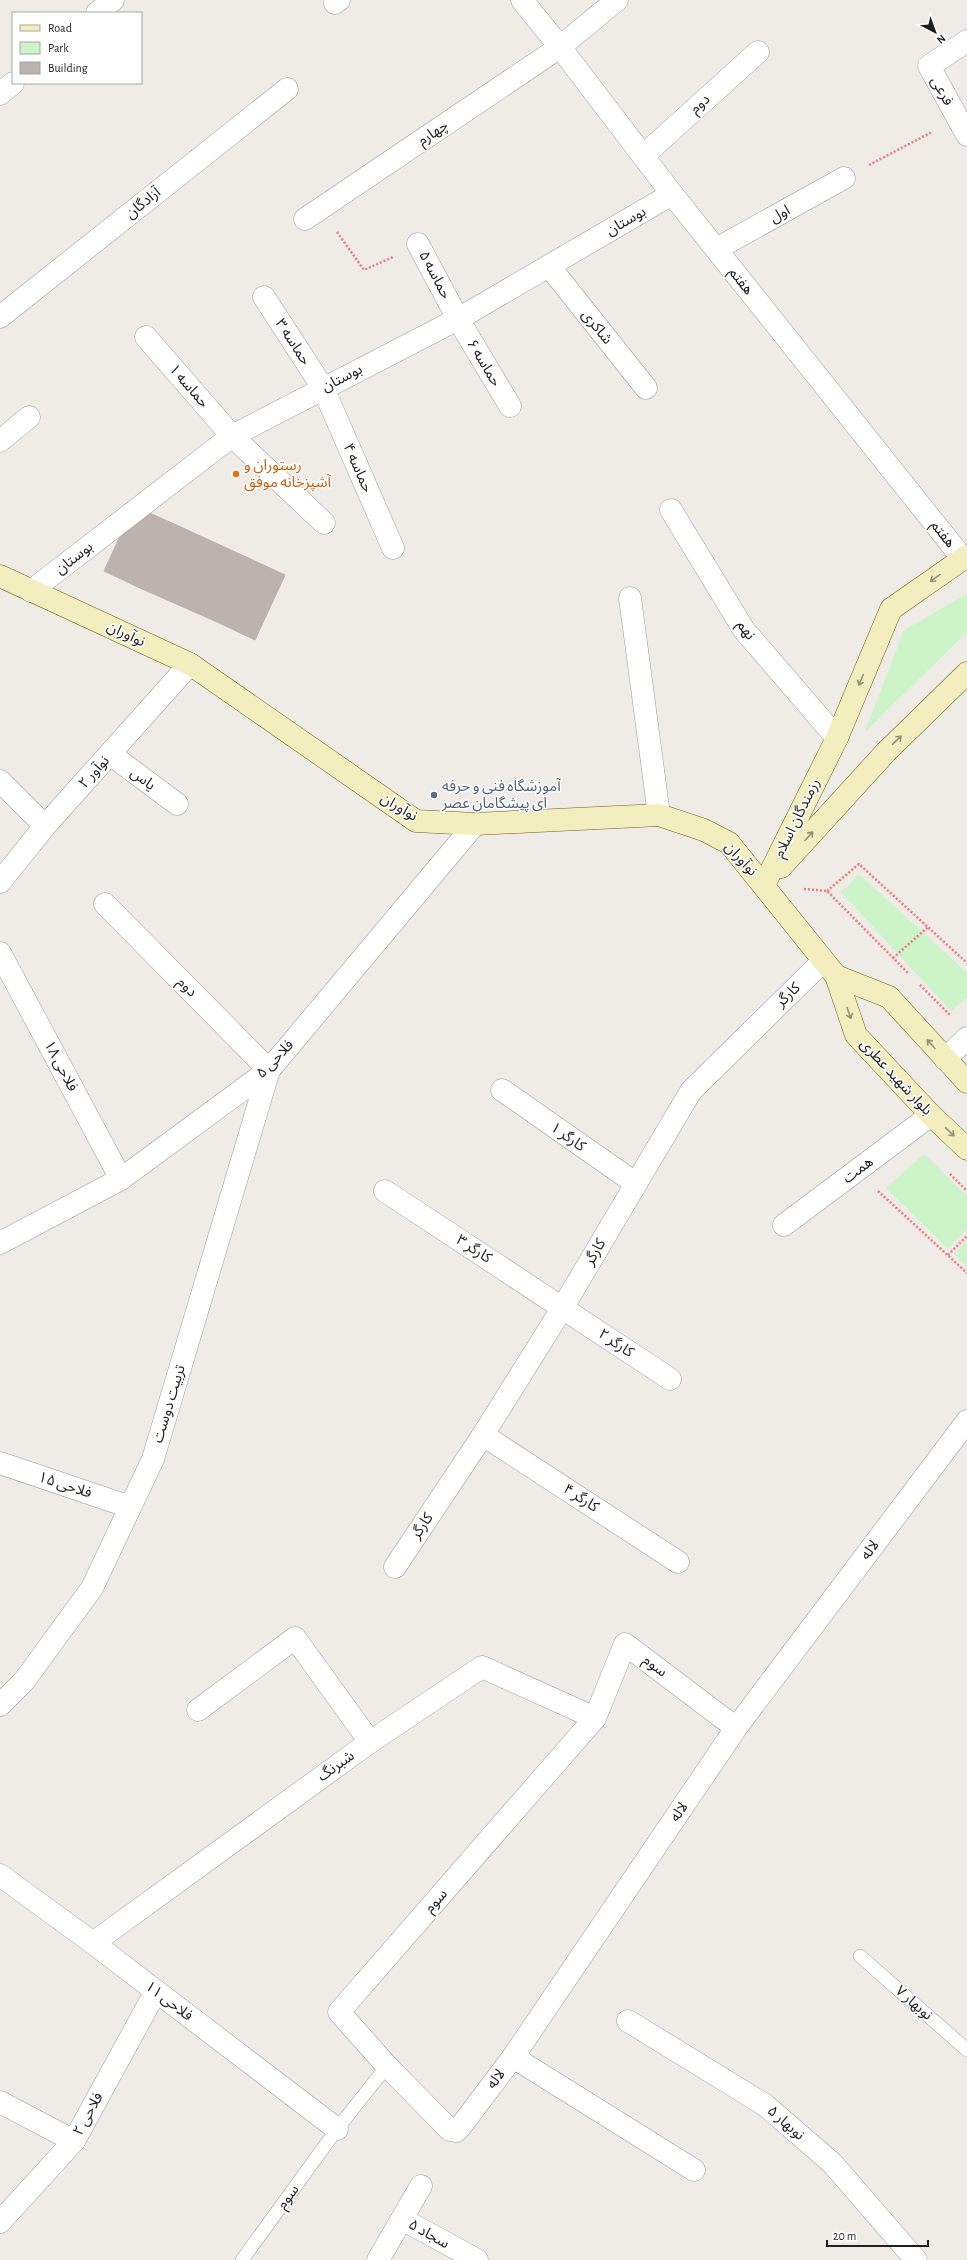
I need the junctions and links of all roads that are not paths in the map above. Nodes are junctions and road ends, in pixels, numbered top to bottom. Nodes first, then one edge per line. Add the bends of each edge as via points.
1 (112, 0) edge
2 (522, 0) edge
3 (617, 0) edge
4 (98, 12) edge
5 (967, 41) edge
6 (560, 47) junction
7 (758, 52) dead end
8 (12, 84) edge
9 (287, 89) dead end
10 (0, 94) edge
11 (962, 127) edge
12 (643, 156) junction
13 (844, 178) road end
14 (672, 194) junction
15 (313, 214) road end
16 (418, 244) road end
17 (716, 249) junction
18 (549, 266) junction
19 (264, 297) dead end
20 (0, 317) edge
21 (458, 319) junction
22 (146, 336) dead end
23 (323, 388) junction
24 (646, 388) dead end
25 (510, 406) dead end
26 (28, 417) dead end
27 (232, 436) junction
28 (0, 441) edge
29 (671, 510) dead end
30 (324, 523) dead end
31 (393, 548) dead end
32 (965, 558) edge
33 (0, 576) edge
34 (31, 591) junction
35 (630, 598) dead end
36 (190, 664) junction
37 (967, 672) edge
38 (837, 738) junction
39 (110, 754) junction
40 (0, 781) edge
41 (177, 804) dead end
42 (659, 815) junction
43 (475, 824) junction
44 (45, 826) junction
45 (0, 882) edge
46 (764, 885) junction
47 (105, 904) dead end
48 (0, 954) edge
49 (830, 968) junction
50 (962, 1030) edge
51 (945, 1059) junction
52 (269, 1070) junction
53 (967, 1082) edge
54 (502, 1090) dead end
55 (931, 1115) junction
56 (967, 1149) edge
57 (121, 1179) junction
58 (635, 1184) junction
59 (385, 1191) dead end
60 (784, 1225) dead end
61 (0, 1243) edge
62 (562, 1307) junction
63 (670, 1379) dead end
64 (967, 1421) edge
65 (483, 1435) junction
66 (0, 1463) edge
67 (130, 1507) junction
68 (678, 1562) dead end
69 (395, 1567) dead end
70 (0, 1705) edge
71 (198, 1710) dead end
72 (595, 1718) junction
73 (736, 1728) junction
74 (370, 1742) junction
75 (0, 1875) edge
76 (93, 1943) junction
77 (860, 1956) dead end
78 (156, 1991) junction
79 (628, 2021) dead end
80 (967, 2050) edge
81 (513, 2057) junction
82 (387, 2066) junction
83 (0, 2102) edge
84 (337, 2129) junction
85 (74, 2141) junction
86 (694, 2170) dead end
87 (420, 2186) dead end
88 (402, 2219) junction
89 (0, 2222) edge
90 (242, 2260) edge
91 (378, 2260) edge
92 (477, 2260) edge
93 (916, 2260) edge

1 - 4 street
2 - 6 street, هفتم
3 - 6 street, چهارم
5 - 11 street, فرعی via 928,66
6 - 12 street, هفتم
6 - 15 street, چهارم
7 - 12 street, دوم
8 - 10 street
9 - 20 street, آزادگان
12 - 14 street, هفتم
13 - 17 street, اول
14 - 17 street, هفتم
14 - 18 street, بوستان
16 - 21 street, حماسه ۵
17 - 32 street, هفتم
18 - 21 street, بوستان
18 - 24 street, شاکری
19 - 23 street, حماسه ۳
21 - 23 street, بوستان
21 - 25 street, حماسه ۶
22 - 27 street, حماسه ۱
23 - 27 street, بوستان
23 - 31 street, حماسه ۴
26 - 28 street
27 - 30 street, حماسه ۱
27 - 34 street, بوستان
29 - 38 street, نهم via 744,630
32 -> 38 street, رزمندگان اسلام via 891,609
33 - 34 street, نوآوران
34 - 36 street, نوآوران
35 - 42 street
36 - 39 street, نوآور ۲
36 - 43 street, نوآوران via 416,820
46 -> 37 street, رزمندگان اسلام via 886,752
38 - 46 street, رزمندگان اسلام
39 - 41 street, یاس
39 - 44 street, نوآور ۲
40 - 44 street
42 - 43 street, نوآوران
42 - 46 street, نوآوران via 704,830 729,843
43 - 52 street, فلاحی ۵
44 - 45 street, نوآور ۲
46 - 49 street, نوآوران
47 - 52 street, دوم
48 - 57 street, فلاحی ۱۸
51 -> 49 street via 889,997
49 -> 55 street, بلوار شهید عطری via 856,1035
49 - 58 street, کارگر via 691,1090
50 - 51 street
51 - 53 street
52 - 57 street, فلاحی ۵
52 - 67 street, تربیت دوست via 153,1459
54 - 58 street, کارگر ۱
55 -> 56 street, بلوار شهید عطری
55 - 60 street, همت
57 - 61 street, فلاحی ۵
58 - 62 street, کارگر
59 - 62 street, کارگر ۳
62 - 63 street, کارگر ۲
62 - 65 street, کارگر
64 - 73 street, لاله
65 - 68 street, کارگر ۴
65 - 69 street, کارگر
66 - 67 street, فلاحی ۱۵
67 - 70 street, تربیت دوست via 92,1588 24,1681
71 - 74 street via 295,1638
72 - 73 street, سوم via 625,1644
72 - 74 street, شبرنگ via 482,1667
72 - 82 street, سوم via 339,2012
73 - 81 street, لاله
74 - 76 street, شبرنگ
75 - 76 street, فلاحی ۱۱
76 - 78 street, فلاحی ۱۱
77 - 80 lane, نوبهار ۷
78 - 84 street, فلاحی ۱۱
78 - 85 street, فلاحی ۲
79 - 93 street, نوبهار ۵ via 765,2105 832,2163
81 - 82 street, لاله via 456,2131 450,2130
81 - 86 street
82 - 84 lane, سوم
83 - 85 street
84 - 90 lane, سوم
85 - 89 street, فلاحی ۲
87 - 88 street
88 - 91 street
88 - 92 street, سجاد ۵

